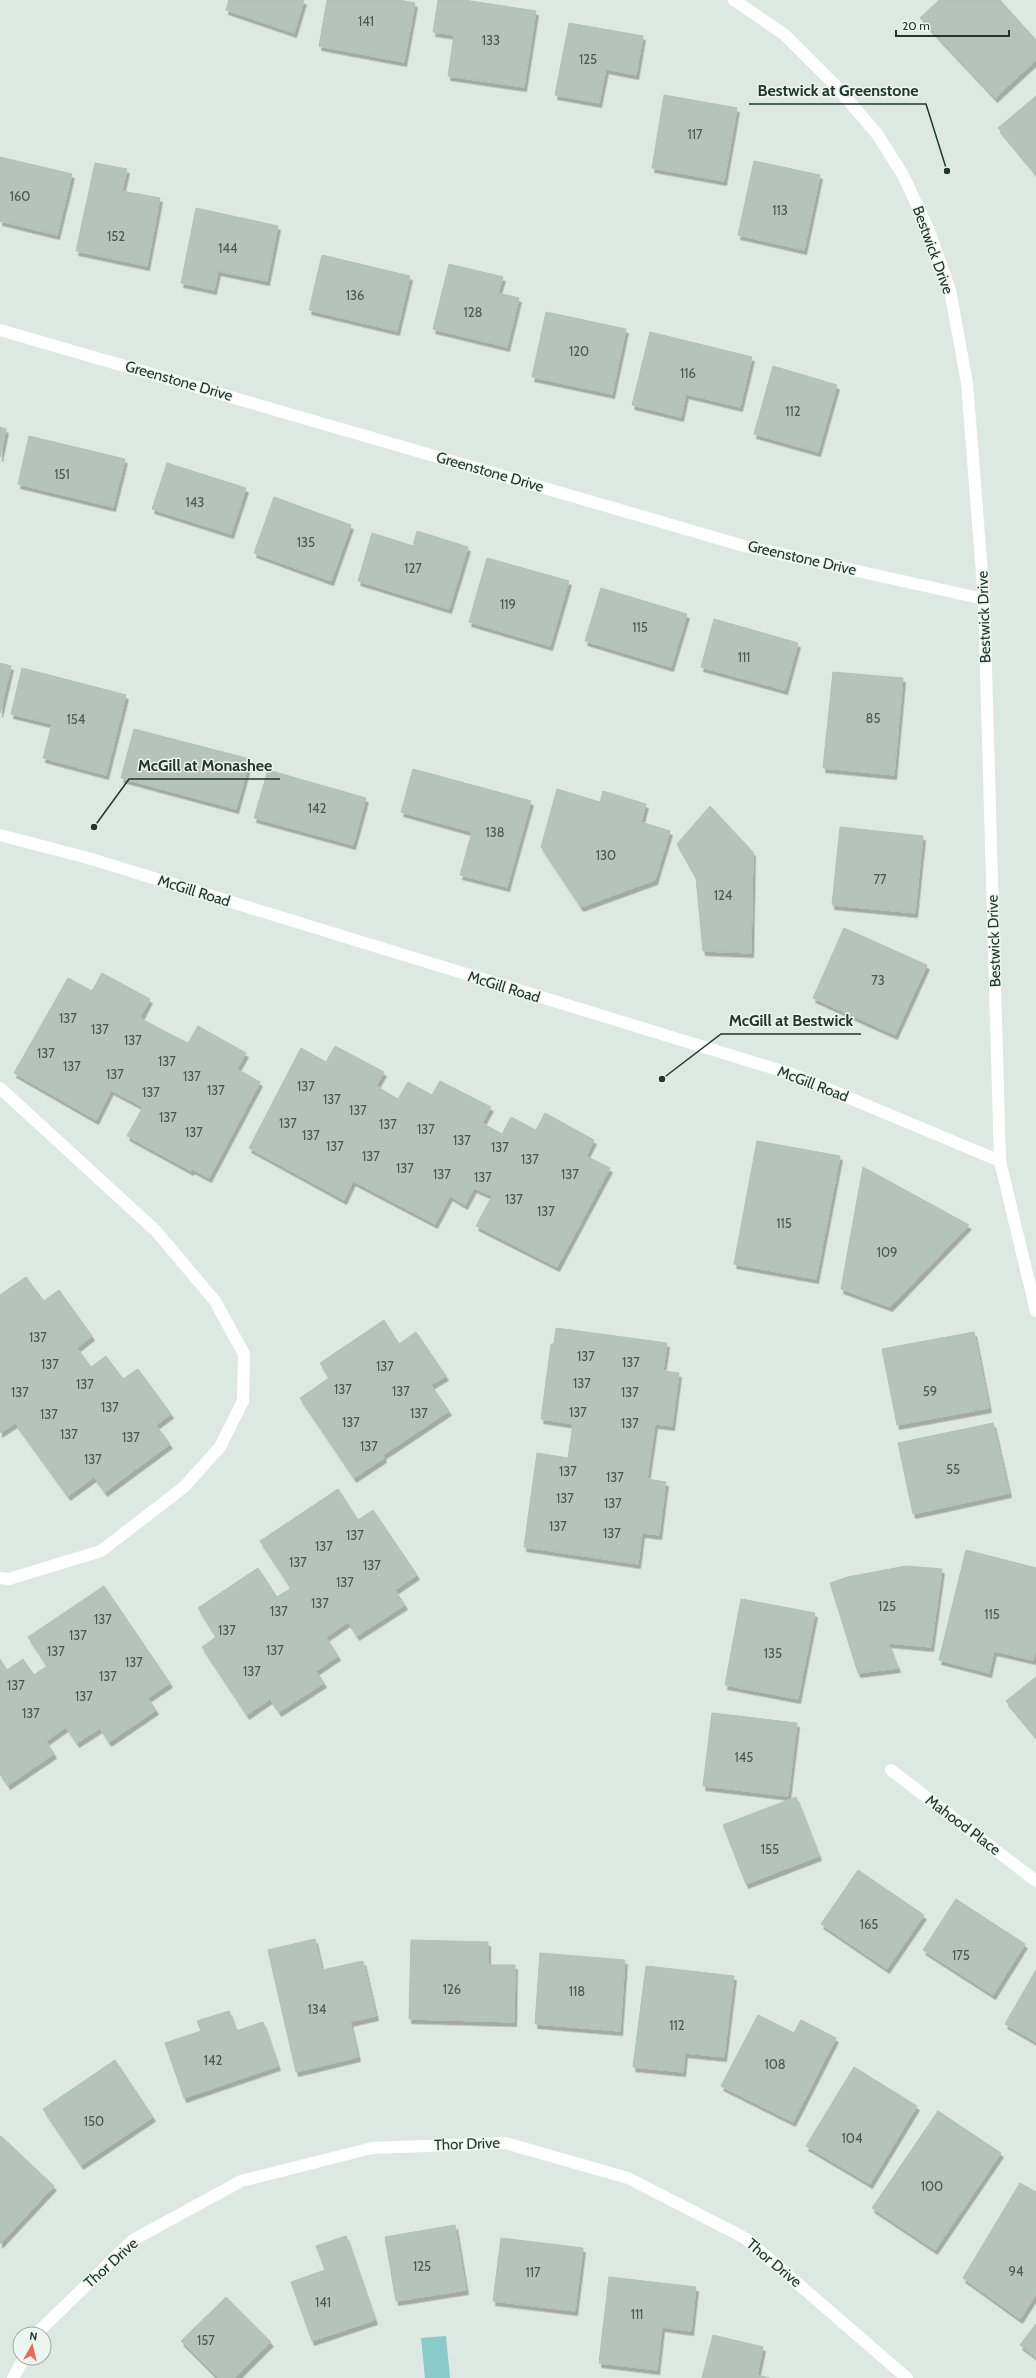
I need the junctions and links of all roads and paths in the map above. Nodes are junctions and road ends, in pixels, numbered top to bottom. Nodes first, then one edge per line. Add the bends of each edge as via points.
1 (734, 0) edge
2 (0, 330) edge
3 (984, 598) junction
4 (0, 835) edge
5 (0, 1088) edge
6 (1000, 1161) junction
7 (1036, 1311) edge
8 (0, 1578) edge
9 (891, 1770) dead end
10 (1036, 1881) edge
11 (44, 2326) edge
12 (20, 2366) edge
13 (13, 2378) edge
14 (908, 2378) edge

1 - 3 street, Bestwick Drive via 785,35 840,90 877,134 899,169 929,231 950,290 967,383
2 - 3 street, Greenstone Drive via 744,546
3 - 6 street, Bestwick Drive
4 - 6 street, McGill Road via 88,858 792,1074
5 - 8 street via 156,1232 215,1301 244,1354 243,1401 220,1448 184,1487 101,1551 9,1579
6 - 7 street, Bestwick Drive
9 - 10 street, Mahood Place
11 - 14 street, Thor Drive via 133,2240 241,2181 372,2148 505,2142 628,2178 745,2238
12 - 13 street

